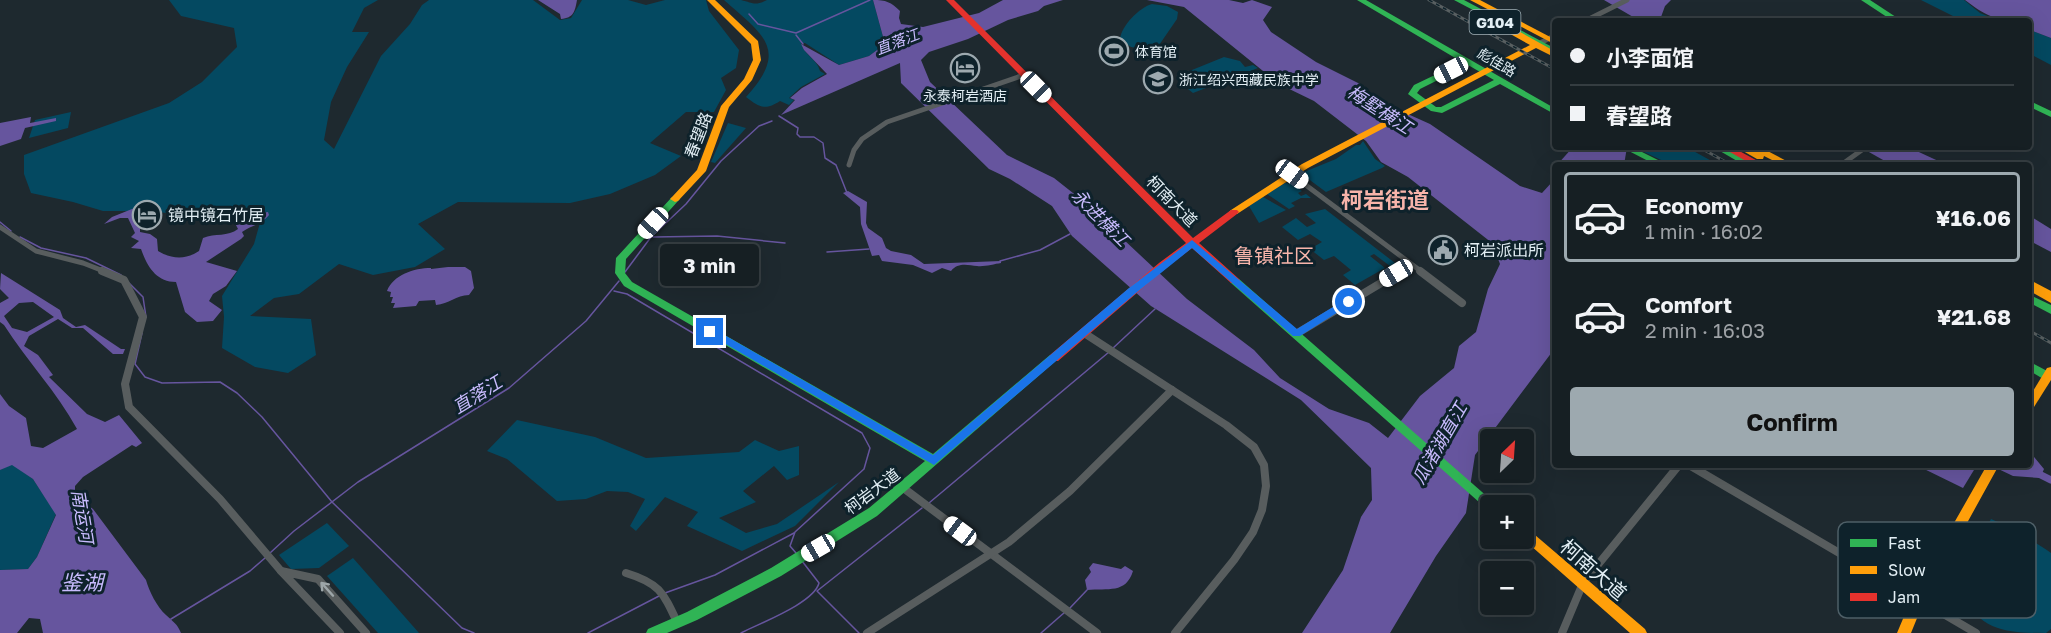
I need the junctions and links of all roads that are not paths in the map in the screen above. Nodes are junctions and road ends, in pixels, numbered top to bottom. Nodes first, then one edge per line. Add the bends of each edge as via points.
1 (711, 0) edge
2 (950, 0) edge
3 (1361, 0) edge
4 (1456, 0) edge
5 (1467, 0) edge
6 (1474, 0) edge
7 (1627, 0) edge
8 (1865, 0) edge
9 (1591, 18) edge
10 (1893, 18) edge
11 (1552, 40) edge
12 (1552, 40) edge
13 (1552, 41) edge
14 (1536, 45) junction
15 (1552, 52) edge
16 (1552, 52) edge
17 (1467, 62) junction
18 (1486, 73) junction
19 (1024, 75) junction
20 (1499, 81) junction
21 (2032, 105) edge
22 (1422, 106) junction
23 (1552, 111) edge
24 (2051, 114) edge
25 (1632, 150) edge
26 (1723, 150) edge
27 (1731, 150) edge
28 (1737, 150) edge
29 (1746, 150) edge
30 (1754, 150) edge
31 (1759, 150) edge
32 (1862, 150) edge
33 (1657, 162) edge
34 (1745, 162) edge
35 (1754, 162) edge
36 (1760, 162) edge
37 (1769, 162) edge
38 (1776, 162) edge
39 (1783, 162) edge
40 (1845, 162) edge
41 (849, 165) dead end
42 (1292, 174) junction
43 (0, 227) edge
44 (1192, 243) junction
45 (1411, 265) junction
46 (2032, 289) edge
47 (2051, 299) edge
48 (1462, 303) dead end
49 (2032, 303) edge
50 (2051, 313) edge
51 (1084, 333) junction
52 (1296, 334) junction
53 (2032, 367) edge
54 (2050, 374) edge
55 (1172, 390) junction
56 (2032, 401) edge
57 (934, 461) junction
58 (1677, 468) edge
59 (1694, 468) edge
60 (1992, 468) edge
61 (902, 487) junction
62 (1480, 495) edge
63 (1962, 522) edge
64 (1534, 542) edge
65 (1838, 552) edge
66 (991, 554) junction
67 (281, 571) junction
68 (626, 573) dead end
69 (1582, 583) junction
70 (1910, 618) edge
71 (1950, 618) edge
72 (677, 622) junction
73 (869, 631) edge
74 (340, 633) edge
75 (366, 633) edge
76 (653, 633) edge
77 (1097, 633) edge
78 (1174, 633) edge
79 (1562, 633) edge
80 (1640, 633) edge
81 (1904, 633) edge
82 (1976, 633) edge

1 - 57 main road, 春望路 via 751,38 757,60 748,80 725,106 700,171 621,258 622,276 637,290
2 - 19 main road, 柯南大道
3 - 17 main road, 彪佳路
4 - 14 main road, G104
4 - 15 main road
5 - 11 main road
6 - 12 main road, G104
7 - 9 street
8 - 10 main road
13 - 14 street
14 - 16 main road, G104
14 - 18 main road, 柯岩大道
17 - 18 main road, 彪佳路
17 - 22 main road via 1413,90
18 - 20 main road, 彪佳路
18 - 22 main road, 柯岩大道
19 - 41 street via 904,113 872,130 850,154
19 - 44 main road, 柯南大道
20 - 22 main road via 1448,108
20 - 23 main road, 彪佳路
21 - 24 main road
22 - 42 main road, 柯岩大道
25 - 33 main road
26 - 34 main road
27 - 35 main road
28 - 36 main road
29 - 37 main road
30 - 38 main road
31 - 39 main road
32 - 40 street
42 - 44 main road, 柯岩大道
42 - 45 street
43 - 67 street via 36,251 83,263 124,280 143,317 124,384 129,407 220,499
44 - 51 main road, 柯岩大道
44 - 52 main road, 柯南大道
45 - 48 street
45 - 52 street
46 - 47 main road
49 - 50 main road
51 - 55 street
51 - 57 main road, 柯岩大道
52 - 62 main road, 柯南大道
53 - 54 main road
54 - 56 main road
55 - 66 street via 1070,491
55 - 78 street via 1254,447 1264,465 1266,486 1253,532
57 - 61 main road, 柯岩大道
58 - 69 street
59 - 65 street
60 - 63 main road
61 - 66 street
61 - 72 main road, 柯岩大道 via 873,512 818,548
64 - 69 main road, 柯南大道
66 - 73 street
66 - 77 street
67 - 74 street
75 -> 67 street via 318,579
68 - 72 street via 651,580
69 - 79 street
69 - 80 main road, 柯南大道
70 - 81 main road
71 - 82 street
72 - 76 main road, 柯岩大道

